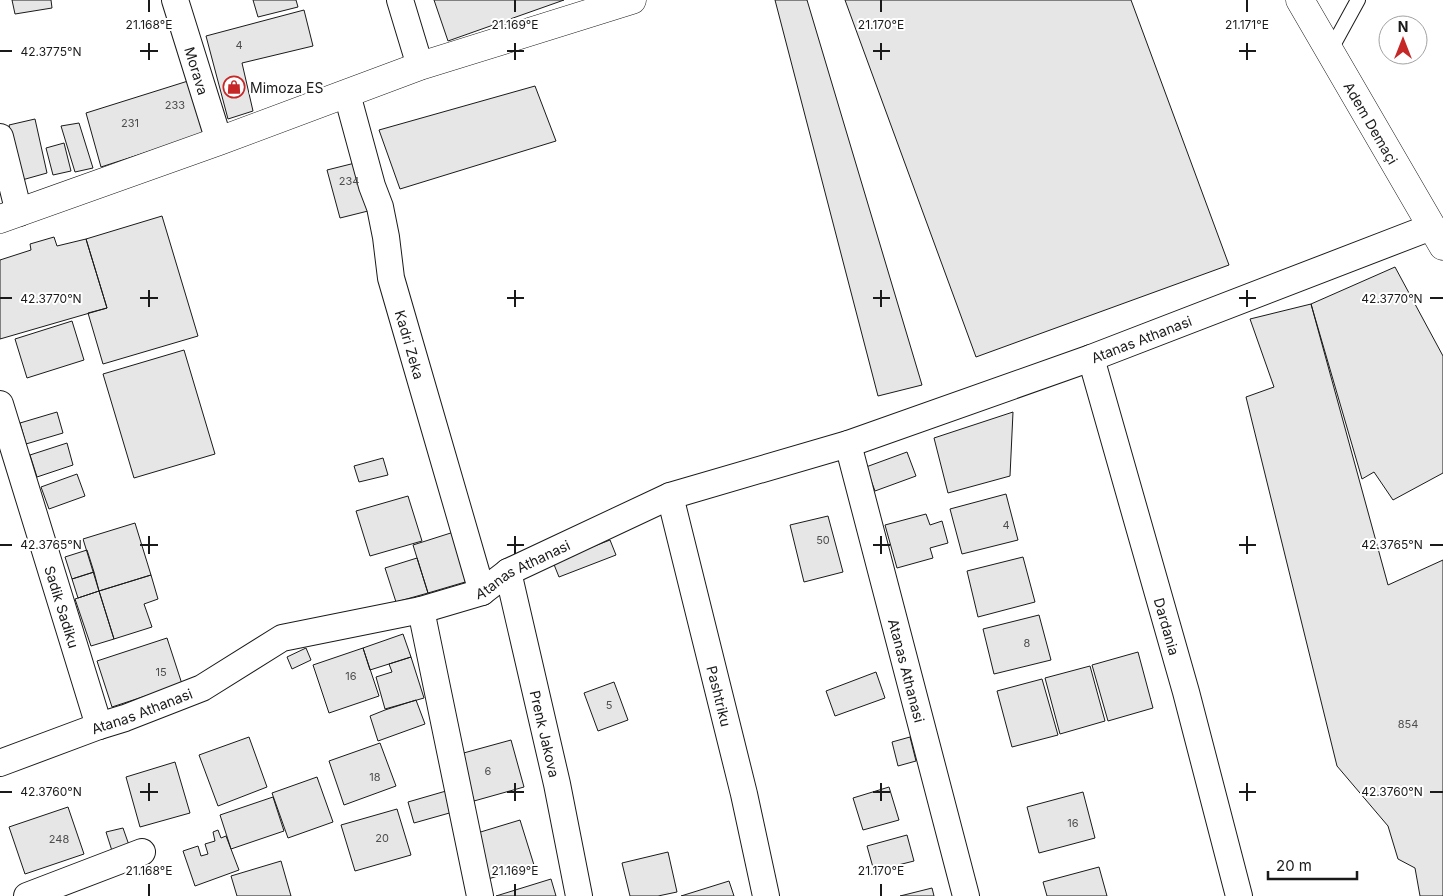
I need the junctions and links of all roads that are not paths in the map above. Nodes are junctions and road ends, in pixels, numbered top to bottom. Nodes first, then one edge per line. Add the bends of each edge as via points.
1 (175, 0) edge
2 (400, 0) edge
3 (1300, 0) edge
4 (1358, 0) edge
5 (618, 2) edge
6 (1330, 52) junction
7 (420, 66) junction
8 (346, 94) junction
9 (0, 137) edge
10 (219, 141) junction
11 (9, 216) edge
12 (1437, 237) edge
13 (1091, 358) junction
14 (0, 404) edge
15 (848, 444) junction
16 (670, 496) junction
17 (508, 572) junction
18 (482, 592) junction
19 (421, 610) junction
20 (99, 726) junction
21 (0, 763) edge
22 (142, 852) dead end
23 (27, 896) edge
24 (480, 896) edge
25 (579, 896) edge
26 (766, 896) edge
27 (966, 896) edge
28 (1239, 896) edge

1 - 10 street, Morava
2 - 7 street
3 - 6 street, Adem Demaçi
4 - 6 lane
5 - 7 street
6 - 12 street, Adem Demaçi
7 - 8 street
8 - 10 street
8 - 18 street, Kadri Zeka via 380,208 391,278
9 - 11 street
10 - 11 street
12 - 13 street, Atanas Athanasi
13 - 15 street, Atanas Athanasi
13 - 28 street, Dardania via 1186,692
14 - 20 street, Sadik Sadiku
15 - 16 street, Atanas Athanasi
15 - 27 street, Atanas Athanasi
16 - 17 street, Atanas Athanasi
16 - 26 street, Pashtriku
17 - 18 street, Atanas Athanasi
17 - 25 street, Prenk Jakova
18 - 19 street, Atanas Athanasi
19 - 20 street, Atanas Athanasi via 282,638 202,688
19 - 24 street
20 - 21 street, Atanas Athanasi
22 - 23 street

